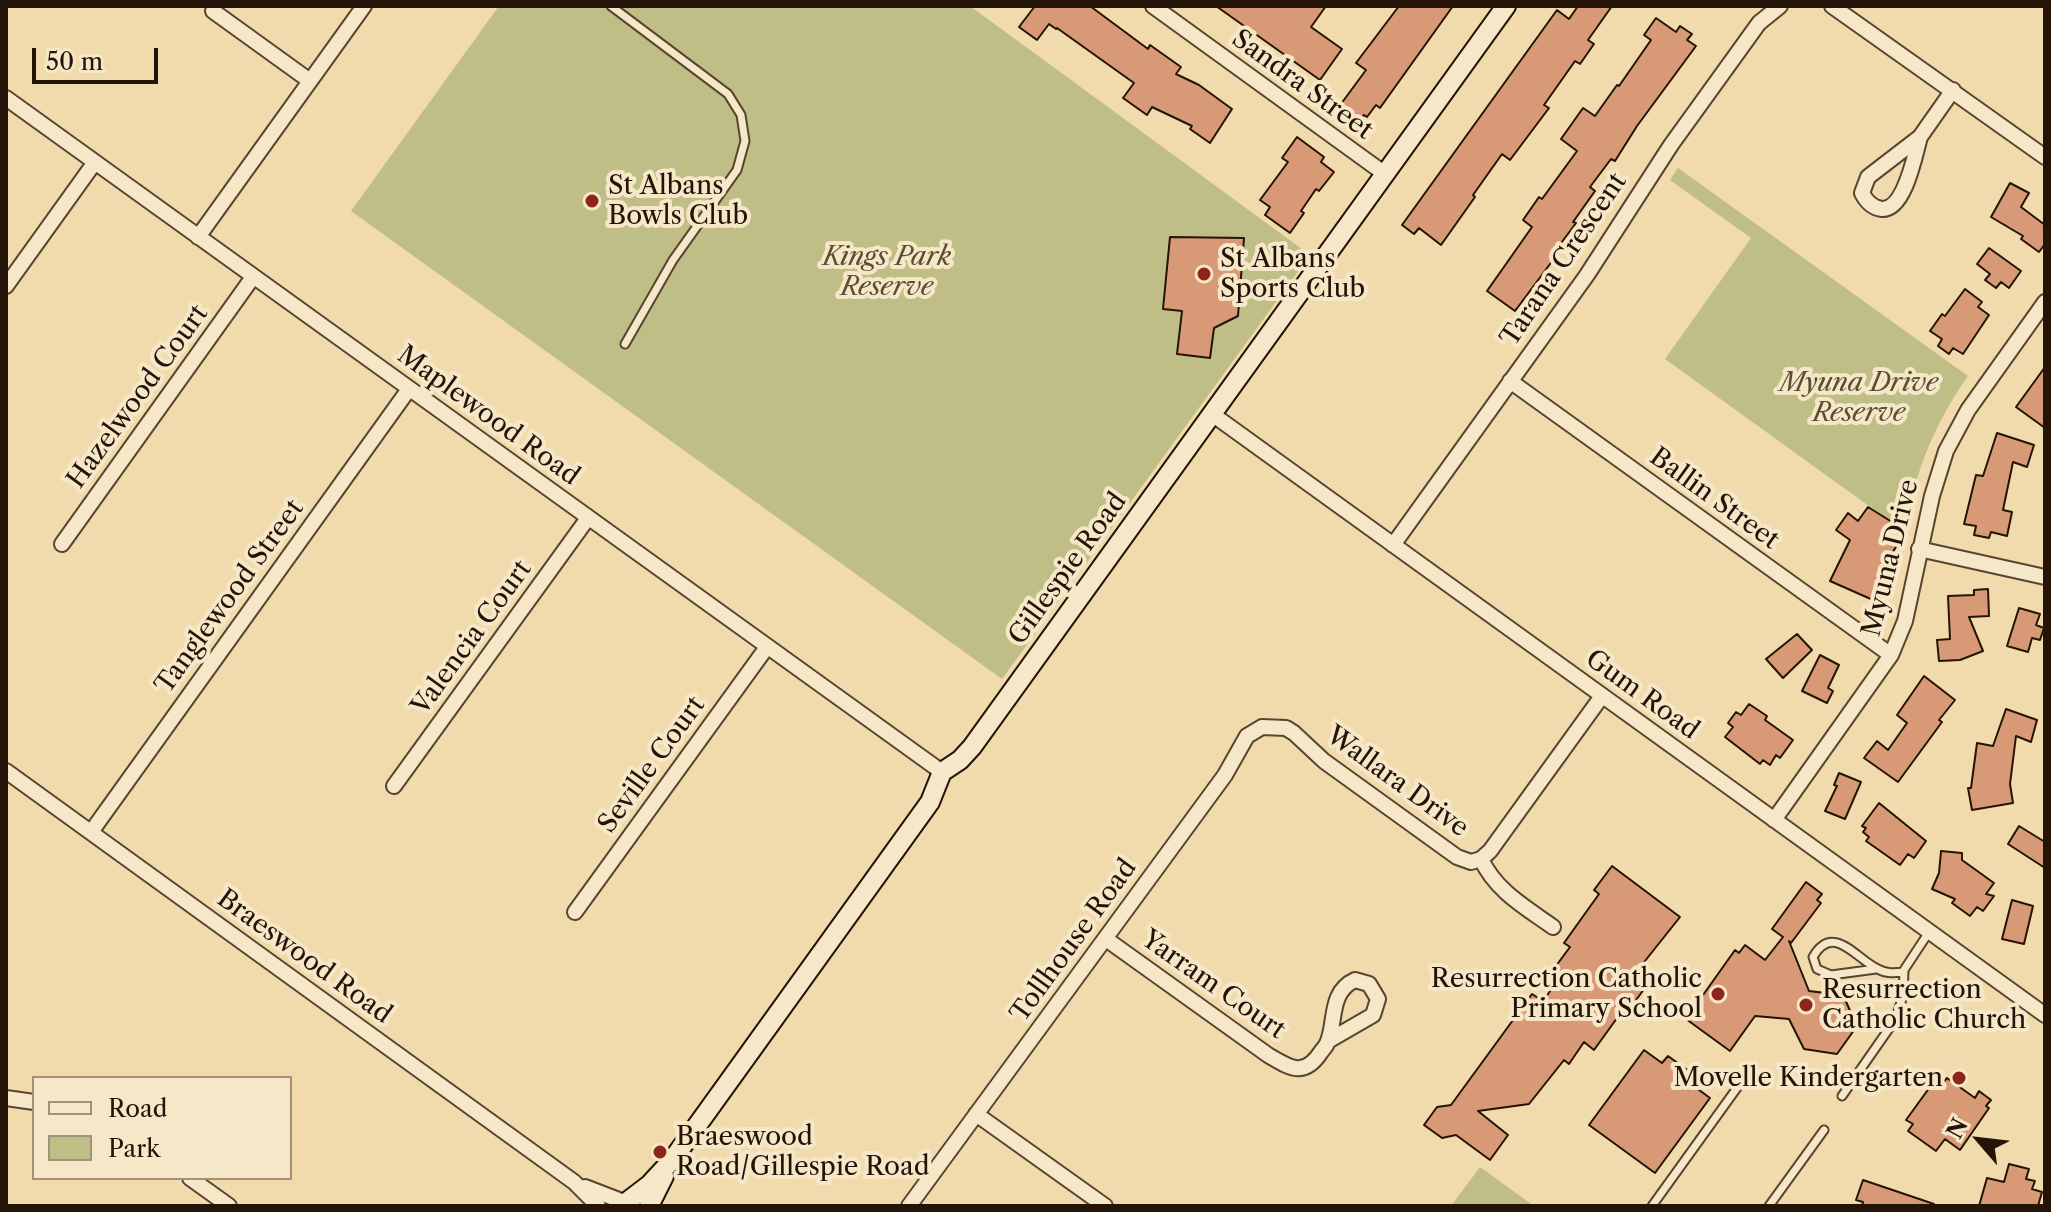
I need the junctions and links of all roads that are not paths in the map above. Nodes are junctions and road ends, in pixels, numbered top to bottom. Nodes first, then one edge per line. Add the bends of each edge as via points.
1 (364, 6) edge
2 (611, 6) edge
3 (1153, 6) edge
4 (1506, 6) edge
5 (1780, 6) edge
6 (1832, 6) edge
7 (213, 11) dead end
8 (310, 81) junction
9 (1953, 90) junction
10 (6, 98) edge
11 (1920, 137) junction
12 (2045, 157) edge
13 (95, 162) junction
14 (1385, 174) junction
15 (198, 237) junction
16 (253, 277) junction
17 (6, 286) edge
18 (2045, 302) edge
19 (625, 344) dead end
20 (1510, 381) junction
21 (409, 389) junction
22 (1212, 414) junction
23 (588, 518) junction
24 (62, 544) dead end
25 (1393, 545) junction
26 (1919, 549) junction
27 (2045, 577) edge
28 (767, 647) junction
29 (1891, 655) junction
30 (1602, 696) junction
31 (1286, 728) joint
32 (6, 771) edge
33 (942, 772) junction
34 (394, 786) dead end
35 (1774, 820) junction
36 (91, 832) junction
37 (1481, 859) junction
38 (575, 912) dead end
39 (1553, 927) dead end
40 (1929, 932) junction
41 (1106, 939) junction
42 (1876, 969) junction
43 (1904, 972) junction
44 (2045, 1015) edge
45 (1328, 1041) dead end
46 (1747, 1074) dead end
47 (1842, 1096) dead end
48 (6, 1098) edge
49 (32, 1102) edge
50 (976, 1114) junction
51 (1824, 1130) dead end
52 (673, 1159) junction
53 (193, 1180) edge
54 (574, 1182) junction
55 (627, 1204) edge
56 (229, 1206) edge
57 (598, 1206) edge
58 (649, 1206) edge
59 (909, 1206) edge
60 (1105, 1206) edge
61 (1652, 1206) edge
62 (1769, 1206) edge

1 - 8 street
2 - 19 lane via 728,94 741,115 745,141 737,170 673,260
3 - 14 street, Sandra Street
4 - 14 street, Gillespie Road
5 - 20 street, Tarana Crescent via 1759,23 1671,145
6 - 9 street
7 - 8 street
8 - 15 street
9 - 11 street
9 - 12 street
10 - 13 street, Maplewood Road
11 - 11 street via 1868,177 1862,193 1872,205 1888,208 1901,196
13 - 15 street, Maplewood Road
13 - 17 street
14 - 22 street, Gillespie Road
15 - 16 street, Maplewood Road
16 - 21 street, Maplewood Road
16 - 24 street, Hazelwood Court
18 - 26 street, Myuna Drive via 1954,433
20 - 25 street, Tarana Crescent
20 - 29 street, Ballin Street
21 - 23 street, Maplewood Road
21 - 36 street, Tanglewood Street
22 - 25 street, Gum Road
22 - 33 street, Gillespie Road via 972,747
23 - 28 street, Maplewood Road
23 - 34 street, Valencia Court
25 - 30 street, Gum Road
26 - 27 street
26 - 29 street, Myuna Drive via 1905,621
28 - 33 street, Maplewood Road
28 - 38 street, Seville Court
29 - 35 street, Myuna Drive
30 - 35 street, Gum Road
30 - 37 street
31 - 37 street, Wallara Drive via 1457,857
31 - 41 street, Tollhouse Road via 1262,727 1247,736 1225,775
32 - 36 street, Braeswood Road
33 - 52 street, Gillespie Road via 930,802
35 - 40 street, Gum Road
36 - 54 street, Braeswood Road
37 - 39 street, Wallara Drive via 1502,891
40 - 43 lane
40 - 44 street, Gum Road
41 - 45 street, Yarram Court via 1285,1065 1304,1069
41 - 50 street, Tollhouse Road
42 - 42 lane via 1833,941 1813,957 1817,969 1831,975
42 - 43 lane
43 - 47 lane via 1895,1020
46 - 61 lane
48 - 49 street
50 - 59 street, Tollhouse Road
50 - 60 street
51 - 62 lane
52 - 55 street, Gillespie Road
52 - 58 street, Gillespie Road
53 - 56 street
54 - 55 street, Braeswood Road
54 - 57 street, Braeswood Road

